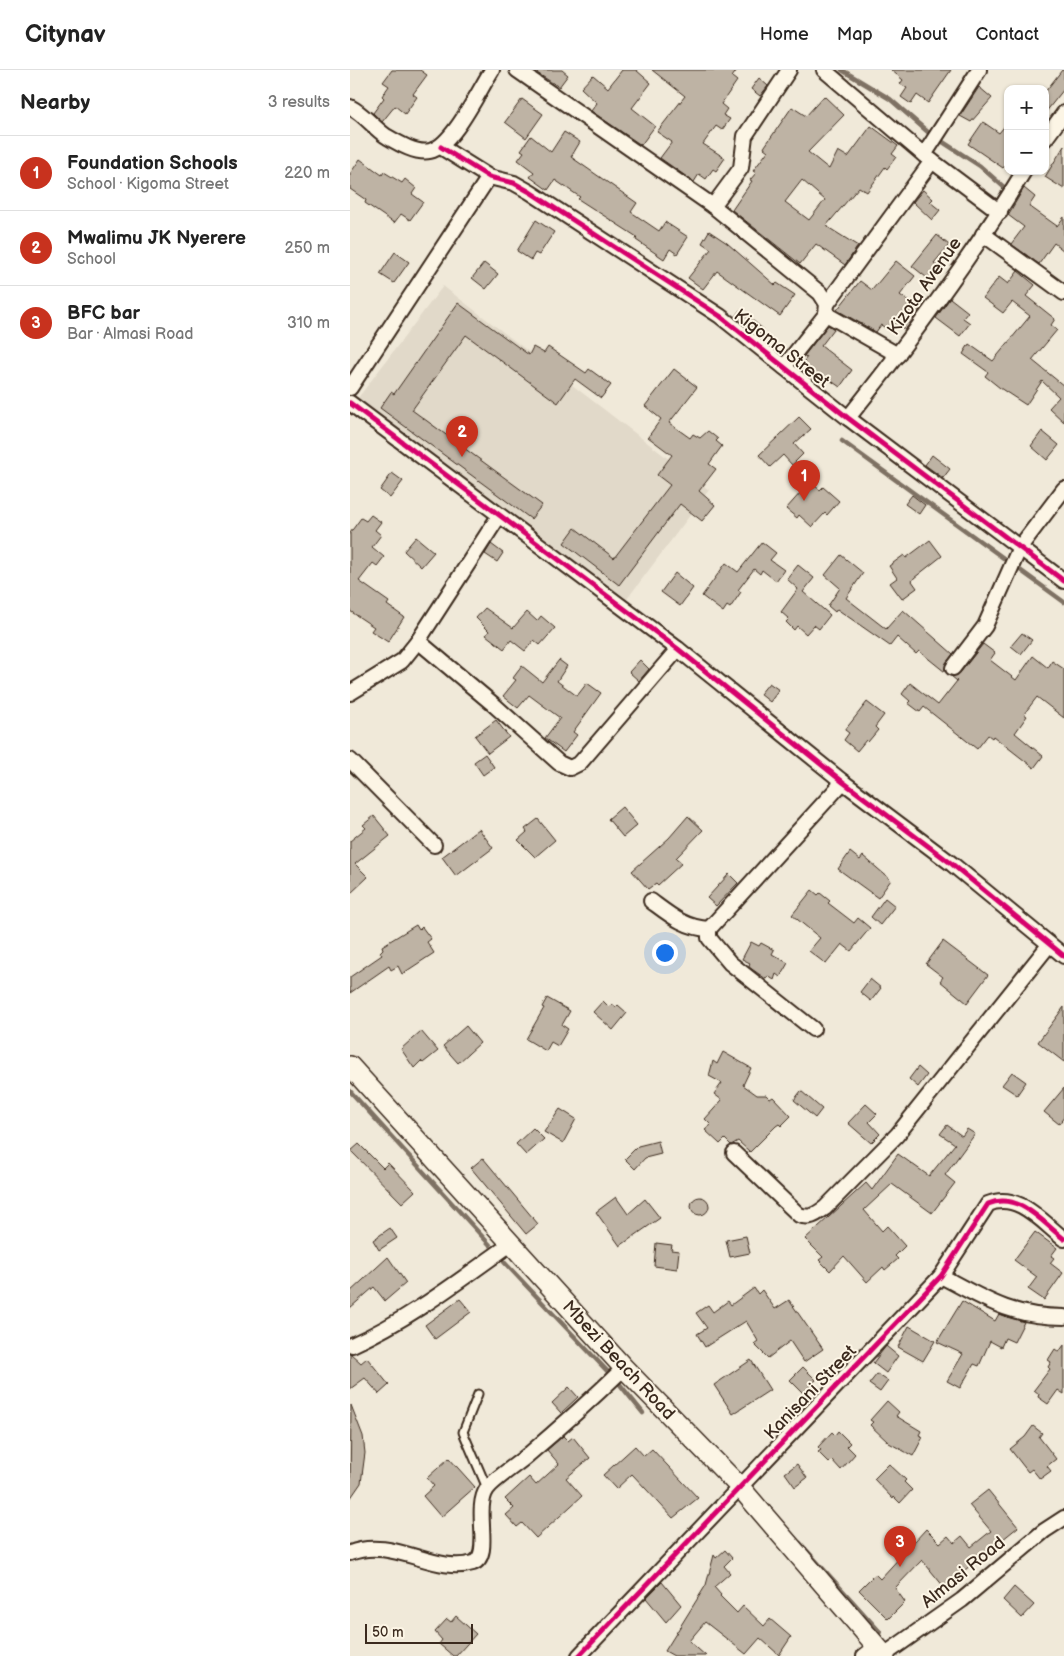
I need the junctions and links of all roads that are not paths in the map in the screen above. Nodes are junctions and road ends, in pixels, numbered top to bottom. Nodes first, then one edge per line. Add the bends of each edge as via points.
1 (492, 70) edge
2 (517, 70) edge
3 (790, 70) edge
4 (824, 70) edge
5 (979, 70) edge
6 (350, 107) edge
7 (1064, 113) edge
8 (1049, 134) edge
9 (441, 147) junction
10 (928, 158) junction
11 (1022, 175) edge
12 (489, 177) junction
13 (713, 206) junction
14 (1000, 212) junction
15 (983, 234) junction
16 (1064, 293) edge
17 (826, 309) junction
18 (898, 355) junction
19 (784, 367) junction
20 (350, 388) edge
21 (350, 403) edge
22 (848, 418) junction
23 (1064, 489) edge
24 (498, 516) junction
25 (1020, 547) junction
26 (1064, 581) edge
27 (418, 642) junction
28 (678, 649) junction
29 (953, 668) dead end
30 (350, 693) edge
31 (350, 760) edge
32 (843, 782) junction
33 (434, 846) dead end
34 (651, 901) dead end
35 (710, 929) junction
36 (1049, 945) junction
37 (1064, 956) edge
38 (813, 1030) dead end
39 (350, 1066) edge
40 (734, 1153) dead end
41 (1064, 1239) edge
42 (512, 1243) junction
43 (941, 1276) junction
44 (1064, 1317) edge
45 (352, 1345) dead end
46 (624, 1368) junction
47 (478, 1394) dead end
48 (739, 1486) junction
49 (487, 1489) junction
50 (1064, 1518) edge
51 (350, 1553) edge
52 (877, 1653) edge
53 (579, 1656) edge

1 - 9 street
2 - 13 street
3 - 13 street via 745,136 741,168
4 - 10 street
5 - 10 street
6 - 9 street via 402,145 428,152
7 - 8 street
9 - 12 street, Kigoma Street
10 - 14 street
10 - 17 street
11 - 14 street, Kizota Avenue
12 - 19 street, Kigoma Street via 514,183 530,192 720,316
12 - 20 street
13 - 17 street via 820,292
14 - 15 street, Kizota Avenue
15 - 16 street
15 - 18 street, Kizota Avenue
17 - 18 street
17 - 19 street
18 - 22 street, Kizota Avenue
19 - 22 street, Kigoma Street
21 - 24 street
22 - 25 street, Kigoma Street
23 - 25 street
24 - 27 street
24 - 28 street
25 - 26 street, Kigoma Street
25 - 29 street via 985,626
27 - 28 street via 559,763 570,768 580,763
27 - 30 street via 402,661
28 - 32 street
31 - 33 street
32 - 35 street
32 - 36 street via 952,864
34 - 35 street via 684,924
35 - 38 street via 709,938 730,963
36 - 37 street
36 - 40 street via 897,1135 815,1216 798,1215
39 - 42 main road, Mbezi Beach Road
41 - 43 street, Kanisani Street via 1014,1201 998,1200 988,1204
42 - 45 street via 426,1304
42 - 46 main road, Mbezi Beach Road
43 - 44 street via 1011,1311 1039,1317
43 - 48 street, Kanisani Street
46 - 48 main road, Mbezi Beach Road
46 - 49 street via 577,1414
47 - 49 lane via 463,1432
48 - 52 main road, Mbezi Beach Road
48 - 53 street, Kanisani Street
49 - 51 street via 480,1517 483,1553 475,1562 458,1566 384,1548 362,1548
50 - 52 street, Almasi Road via 962,1600

